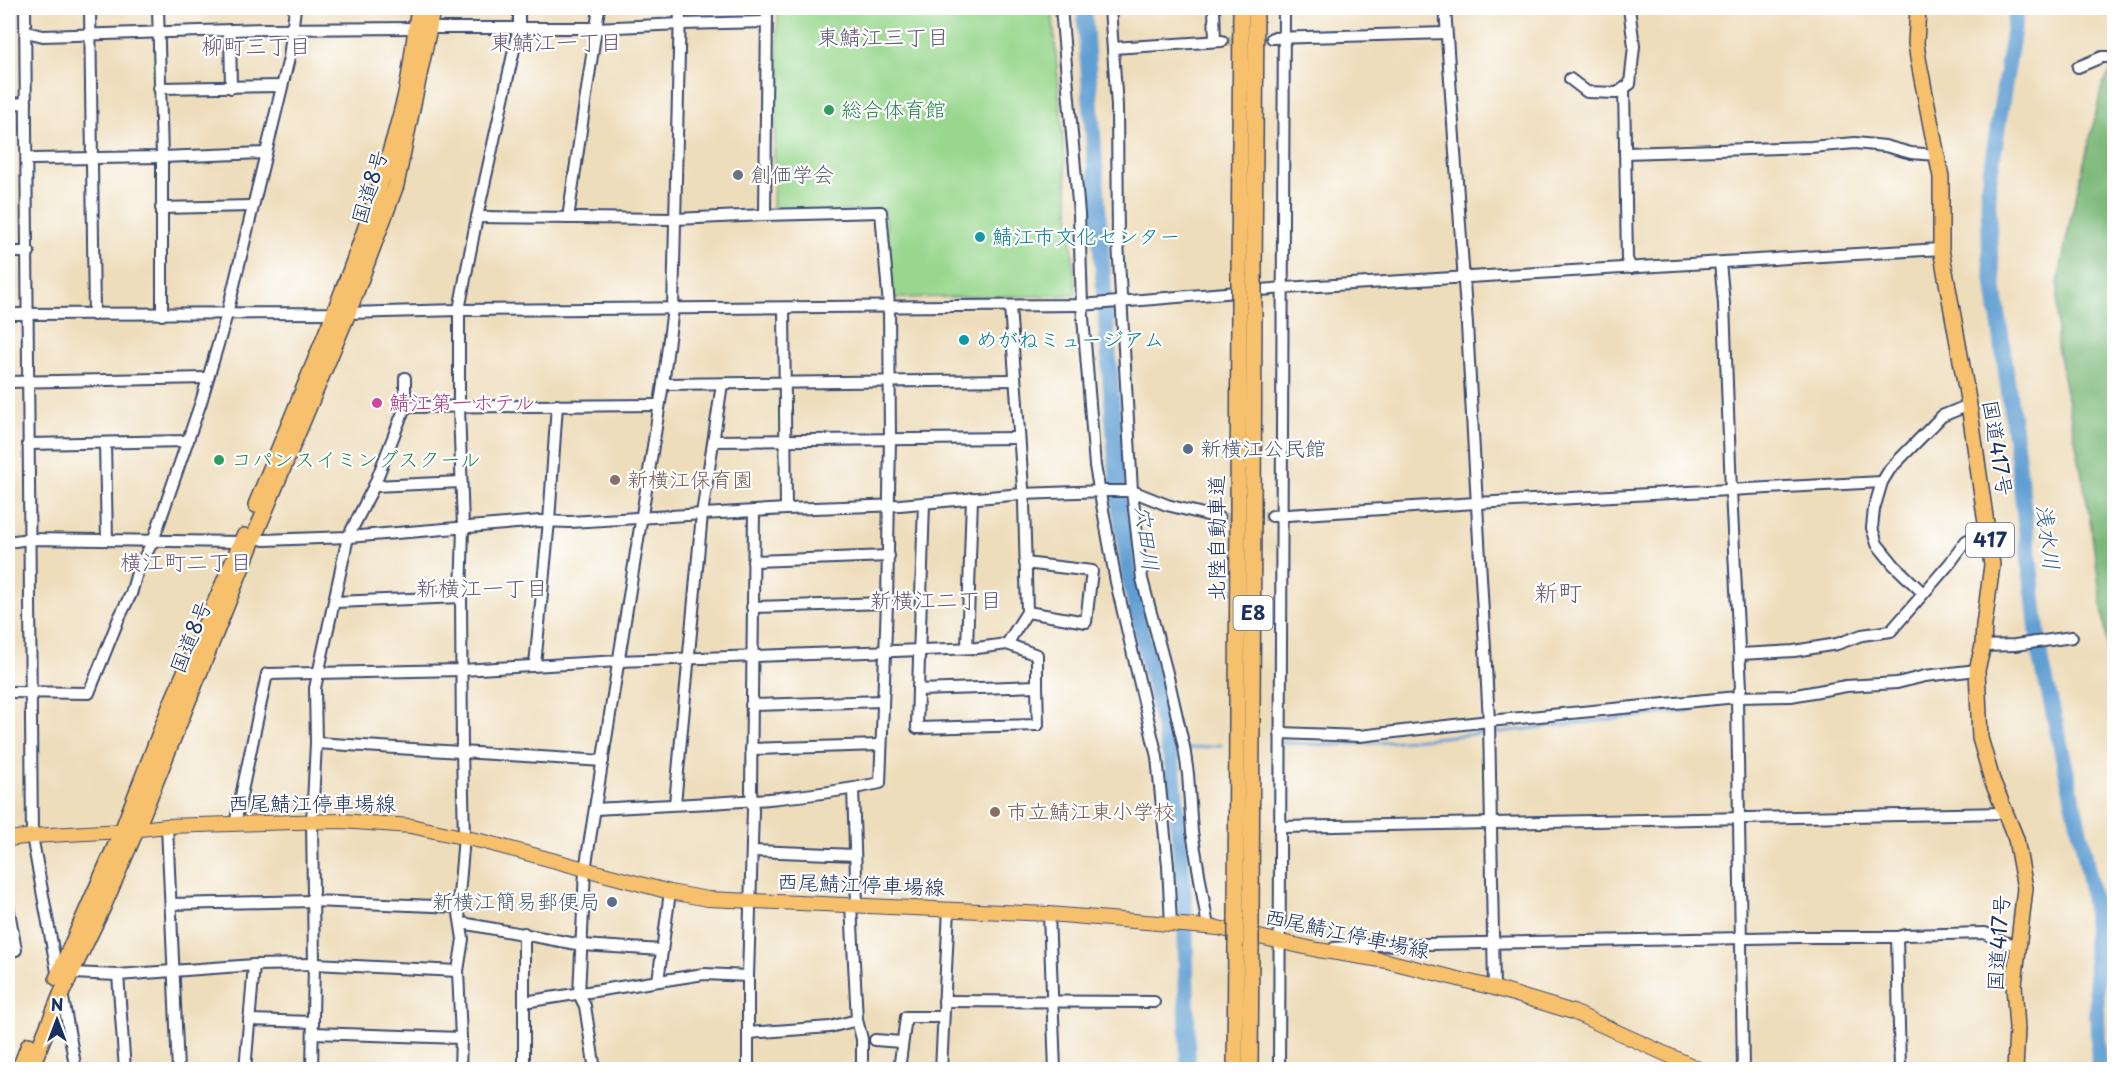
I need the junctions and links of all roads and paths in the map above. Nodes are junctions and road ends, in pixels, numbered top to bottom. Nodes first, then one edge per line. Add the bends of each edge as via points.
1 (25, 8) edge
2 (90, 8) edge
3 (158, 8) edge
4 (295, 8) edge
5 (419, 8) edge
6 (432, 8) edge
7 (519, 8) edge
8 (598, 8) edge
9 (680, 8) edge
10 (767, 8) edge
11 (1061, 8) edge
12 (1110, 8) edge
13 (1215, 8) edge
14 (1241, 8) edge
15 (1256, 8) edge
16 (1284, 8) edge
17 (1445, 8) edge
18 (1629, 8) edge
19 (1918, 8) edge
20 (766, 22) junction
21 (680, 24) junction
22 (519, 27) junction
23 (423, 28) junction
24 (596, 28) junction
25 (294, 29) junction
26 (231, 30) junction
27 (26, 32) junction
28 (91, 33) junction
29 (159, 33) junction
30 (1446, 33) junction
31 (1284, 37) junction
32 (1272, 38) tunnel mouth
33 (1113, 48) junction
34 (2115, 57) edge
35 (2078, 67) dead end
36 (1570, 79) dead end
37 (281, 86) junction
38 (231, 87) junction
39 (159, 88) junction
40 (1624, 88) junction
41 (8, 104) edge
42 (27, 104) junction
43 (266, 153) junction
44 (1625, 153) junction
45 (1937, 155) junction
46 (27, 156) junction
47 (93, 157) junction
48 (162, 157) junction
49 (252, 206) junction
50 (161, 208) junction
51 (765, 215) junction
52 (477, 217) junction
53 (568, 218) junction
54 (675, 219) junction
55 (1941, 249) junction
56 (8, 252) edge
57 (29, 252) junction
58 (1720, 263) junction
59 (1631, 268) junction
60 (1247, 274) junction
61 (1462, 277) junction
62 (1284, 288) junction
63 (1122, 302) junction
64 (1082, 305) junction
65 (890, 306) junction
66 (1010, 306) junction
67 (784, 308) junction
68 (673, 309) junction
69 (459, 310) junction
70 (340, 313) junction
71 (8, 314) edge
72 (28, 314) junction
73 (227, 314) junction
74 (94, 315) junction
75 (162, 315) junction
76 (207, 378) junction
77 (405, 378) dead end
78 (1014, 380) junction
79 (8, 381) edge
80 (28, 381) junction
81 (784, 382) junction
82 (890, 382) junction
83 (663, 384) junction
84 (722, 384) junction
85 (556, 405) junction
86 (659, 405) junction
87 (1969, 405) junction
88 (459, 407) junction
89 (405, 408) junction
90 (1018, 438) junction
91 (890, 439) junction
92 (784, 440) junction
93 (188, 441) junction
94 (714, 441) junction
95 (105, 443) junction
96 (28, 444) junction
97 (461, 482) junction
98 (1881, 482) junction
99 (374, 486) junction
100 (1102, 491) junction
101 (1130, 491) junction
102 (1731, 491) junction
103 (1023, 494) junction
104 (972, 498) junction
105 (924, 503) junction
106 (1476, 503) junction
107 (890, 504) junction
108 (786, 509) junction
109 (754, 511) junction
110 (702, 514) junction
111 (1277, 516) junction
112 (641, 518) junction
113 (1219, 518) tunnel mouth
114 (549, 521) junction
115 (463, 526) junction
116 (1988, 530) junction
117 (348, 537) junction
118 (29, 539) junction
119 (248, 539) junction
120 (107, 540) junction
121 (153, 541) junction
122 (8, 542) edge
123 (889, 556) junction
124 (753, 561) junction
125 (1025, 563) junction
126 (1923, 593) junction
127 (460, 597) junction
128 (335, 602) junction
129 (887, 603) junction
130 (752, 607) junction
131 (1027, 612) junction
132 (2072, 637) dead end
133 (1007, 644) junction
134 (1983, 646) junction
135 (967, 648) junction
136 (919, 649) junction
137 (885, 651) junction
138 (1740, 654) junction
139 (751, 656) junction
140 (688, 659) junction
141 (619, 661) junction
142 (535, 665) junction
143 (462, 670) junction
144 (1977, 670) junction
145 (319, 673) junction
146 (1037, 686) junction
147 (918, 690) junction
148 (8, 692) edge
149 (31, 692) junction
150 (1737, 697) junction
151 (883, 701) junction
152 (751, 705) junction
153 (1489, 721) junction
154 (1280, 733) junction
155 (316, 743) junction
156 (880, 745) junction
157 (751, 749) junction
158 (462, 751) junction
159 (603, 761) junction
160 (853, 789) junction
161 (752, 800) junction
162 (675, 804) junction
163 (595, 809) junction
164 (2006, 813) junction
165 (1738, 819) junction
166 (312, 822) junction
167 (235, 824) junction
168 (1491, 825) junction
169 (167, 826) junction
170 (1281, 827) junction
171 (130, 830) junction
172 (32, 836) junction
173 (464, 837) junction
174 (8, 839) edge
175 (752, 851) junction
176 (855, 855) junction
177 (585, 870) junction
178 (670, 892) junction
179 (313, 901) junction
180 (750, 902) junction
181 (171, 904) junction
182 (854, 905) junction
183 (8, 906) edge
184 (459, 907) junction
185 (949, 909) junction
186 (1048, 914) junction
187 (1244, 920) junction
188 (462, 922) junction
189 (1173, 925) junction
190 (1203, 927) junction
191 (524, 933) junction
192 (1897, 937) junction
193 (1740, 939) junction
194 (1280, 941) junction
195 (1493, 943) junction
196 (582, 945) junction
197 (2017, 945) junction
198 (8, 947) edge
199 (662, 950) junction
200 (1318, 950) junction
201 (315, 964) junction
202 (254, 965) junction
203 (458, 971) junction
204 (173, 972) junction
205 (118, 975) junction
206 (748, 976) junction
207 (63, 981) junction
208 (658, 981) junction
209 (1494, 988) junction
210 (579, 994) junction
211 (944, 1000) junction
212 (1053, 1001) junction
213 (524, 1002) junction
214 (1154, 1002) dead end
215 (943, 1017) junction
216 (249, 1020) junction
217 (857, 1020) junction
218 (313, 1027) junction
219 (748, 1033) junction
220 (461, 1038) junction
221 (874, 1040) dead end
222 (901, 1042) junction
223 (19, 1070) edge
224 (30, 1070) edge
225 (76, 1070) edge
226 (125, 1070) edge
227 (178, 1070) edge
228 (244, 1070) edge
229 (312, 1070) edge
230 (460, 1070) edge
231 (524, 1070) edge
232 (595, 1070) edge
233 (748, 1070) edge
234 (862, 1070) edge
235 (899, 1070) edge
236 (941, 1070) edge
237 (1055, 1070) edge
238 (1235, 1070) edge
239 (1250, 1070) edge
240 (1279, 1070) edge
241 (1701, 1070) edge
242 (1743, 1070) edge
243 (1900, 1070) edge
244 (2015, 1070) edge

1 - 27 street
2 - 28 street
3 - 29 street
4 - 25 street
5 - 23 highway, 国道8号
6 - 23 highway, 国道8号
7 - 22 street
8 - 24 street
9 - 21 street
10 - 20 street
11 - 64 street via 1079,214
12 - 33 street
13 - 33 street via 1219,41
14 - 60 highway, 北陸自動車道 / E8
15 - 60 highway, 北陸自動車道 / E8
16 - 31 street
17 - 30 street
18 - 40 street via 1634,46 1629,84
19 - 45 highway, 国道417号 / 417 via 1916,43
20 - 21 street
20 - 51 street
21 - 24 street
21 - 54 street
22 - 23 street
22 - 24 street
22 - 52 street
23 - 25 street
23 - 70 highway, 国道8号 via 396,185
24 - 53 street
25 - 26 street
25 - 37 street
26 - 29 street
26 - 38 street
27 - 28 street via 43,36
27 - 42 street
28 - 29 street
28 - 47 street
29 - 39 street
30 - 31 street
30 - 61 street
31 - 32 street
31 - 62 street
33 - 63 street
34 - 35 street via 2102,57
36 - 40 street via 1587,92 1617,93
37 - 38 street
37 - 43 street
38 - 39 street
39 - 48 street
40 - 44 street
41 - 42 street
42 - 46 street
43 - 48 street
43 - 49 street
44 - 45 street via 1855,143
44 - 59 street via 1627,259
45 - 55 highway, 国道417号 / 417 via 1941,177
46 - 47 street
46 - 57 street
47 - 48 street
47 - 74 street
48 - 50 street
49 - 50 street
49 - 73 street
50 - 75 street
51 - 54 street
51 - 65 street via 881,212
52 - 53 street
52 - 69 street
53 - 54 street
54 - 68 street
55 - 58 street
55 - 87 highway, 国道417号 / 417
56 - 57 street
57 - 72 street
58 - 59 street
58 - 102 street
59 - 61 street
60 - 187 highway, 北陸自動車道 / E8, bridge
61 - 62 street
61 - 106 street
62 - 63 street
62 - 111 street
63 - 64 street
63 - 101 street
64 - 66 street
64 - 100 street via 1095,466
65 - 66 street
65 - 67 street
65 - 82 street
66 - 78 street
67 - 68 street
67 - 81 street
68 - 69 street
68 - 83 street
69 - 70 street
69 - 88 street
70 - 73 street
70 - 119 highway, 国道8号
71 - 72 street
72 - 74 street
72 - 80 street
73 - 75 street
73 - 76 street
74 - 75 street
76 - 80 street
76 - 93 street
77 - 89 street
78 - 82 street
78 - 90 street
79 - 80 street
80 - 96 street
81 - 82 street
81 - 84 street
81 - 92 street
82 - 91 street
83 - 84 street
83 - 86 street
84 - 94 street
85 - 86 street
85 - 88 street
85 - 114 street
86 - 112 street
87 - 98 street via 1942,416
87 - 116 highway, 国道417号 / 417
88 - 89 street
88 - 97 street
89 - 99 street
90 - 91 street
90 - 103 street
91 - 92 street
91 - 107 street
92 - 94 street
92 - 108 street
93 - 95 street
93 - 121 street
94 - 110 street
95 - 96 street
95 - 120 street
96 - 118 street
97 - 99 street
97 - 115 street
98 - 102 street
98 - 126 street via 1872,528 1877,544
99 - 117 street
100 - 101 street
100 - 103 street
100 - 189 street via 1116,582 1157,757
101 - 113 street
101 - 190 street via 1142,579 1185,756
102 - 106 street
102 - 138 street
103 - 104 street
103 - 125 street
104 - 105 street
104 - 135 street
105 - 107 street
105 - 136 street
106 - 111 street
106 - 153 street
107 - 108 street
107 - 123 street
108 - 109 street
109 - 110 street
109 - 124 street
110 - 112 street
110 - 140 street
111 - 154 street
112 - 114 street
112 - 141 street
114 - 115 street
114 - 142 street
115 - 117 street
115 - 127 street
116 - 126 street via 1966,541
116 - 134 highway, 国道417号 / 417 via 1992,566
117 - 119 street
117 - 128 street
118 - 120 street
118 - 122 street
118 - 149 street
119 - 121 street
119 - 171 highway, 国道8号
120 - 121 street
121 - 149 street via 89,693
123 - 124 street
123 - 129 street
124 - 130 street
125 - 131 street
125 - 131 street via 1092,571 1086,626
126 - 138 street via 1891,631 1794,651
127 - 128 street
127 - 143 street
128 - 145 street
129 - 130 street
129 - 137 street
130 - 139 street
131 - 133 street
132 - 134 street
133 - 135 street
133 - 146 street via 1037,656
134 - 144 highway, 国道417号 / 417
135 - 136 street
136 - 137 street
136 - 147 street
137 - 139 street
137 - 151 street
138 - 150 street via 1741,688
139 - 140 street
139 - 152 street
140 - 141 street
140 - 162 street
141 - 142 street
141 - 159 street
142 - 143 street
143 - 145 street
143 - 158 street
144 - 150 street via 1791,696
144 - 164 highway, 国道417号 / 417 via 1980,738
145 - 155 street via 315,688
145 - 167 street via 267,674
146 - 147 street
146 - 147 street via 1038,724 917,729
148 - 149 street
149 - 172 street
150 - 153 street
150 - 165 street
151 - 152 street
151 - 156 street
152 - 157 street
153 - 154 street via 1360,736
153 - 168 street
154 - 170 street
155 - 158 street
155 - 166 street
156 - 157 street
156 - 160 street via 880,783
157 - 161 street
158 - 159 street
158 - 173 street
159 - 163 street
160 - 161 street
160 - 176 street
161 - 162 street
161 - 175 street
162 - 163 street
163 - 177 street
164 - 165 street
164 - 197 highway, 国道417号 / 417 via 2016,839 2025,888
165 - 168 street
165 - 193 street
166 - 167 main road, 西尾鯖江停車場線
166 - 173 main road, 西尾鯖江停車場線 via 411,826
166 - 179 street
167 - 169 main road, 西尾鯖江停車場線
168 - 170 street
168 - 195 street
169 - 171 main road, 西尾鯖江停車場線
169 - 181 street
170 - 194 street
171 - 172 main road, 西尾鯖江停車場線
171 - 207 highway, 国道8号 via 103,907
172 - 174 main road, 西尾鯖江停車場線
172 - 207 street
173 - 177 main road, 西尾鯖江停車場線
173 - 184 street
175 - 176 street
175 - 180 street
176 - 182 street
177 - 178 main road, 西尾鯖江停車場線
177 - 196 street
178 - 180 main road, 西尾鯖江停車場線
178 - 199 street
179 - 181 street
179 - 184 street
179 - 201 street
180 - 182 main road, 西尾鯖江停車場線
180 - 206 street
181 - 204 street
182 - 185 main road, 西尾鯖江停車場線
182 - 217 street
183 - 198 street via 16,950
184 - 188 street
185 - 186 main road, 西尾鯖江停車場線
185 - 211 street
186 - 189 main road, 西尾鯖江停車場線
186 - 212 street
187 - 238 highway, 北陸自動車道 / E8, bridge via 1236,944
187 - 239 highway, 北陸自動車道 / E8, bridge via 1251,948
188 - 191 street
188 - 203 street
189 - 190 main road, 西尾鯖江停車場線
190 - 194 main road, 西尾鯖江停車場線
191 - 196 street
191 - 213 street
192 - 193 street
192 - 197 street via 1985,933
192 - 243 street
193 - 195 street
193 - 242 street
194 - 200 main road, 西尾鯖江停車場線
194 - 240 street
195 - 200 street
195 - 209 street
196 - 199 street
196 - 210 street
197 - 244 highway, 国道417号 / 417
199 - 208 street
200 - 209 main road, 西尾鯖江停車場線 via 1387,961
201 - 202 street
201 - 203 street
201 - 218 street
202 - 204 street
202 - 216 street
203 - 220 street
204 - 205 street
204 - 227 street
205 - 207 street
205 - 226 street
206 - 208 street via 704,974
206 - 219 street
207 - 223 highway, 国道8号
207 - 224 highway, 国道8号
207 - 225 street
208 - 210 street
209 - 241 main road, 西尾鯖江停車場線 via 1573,1012
210 - 213 street
210 - 232 street via 585,1006
211 - 212 street
211 - 215 street
212 - 214 street
212 - 237 street
213 - 231 street
215 - 222 street via 906,1017
215 - 236 street
216 - 218 street
216 - 228 street
217 - 219 street via 830,1027
217 - 234 street via 862,1039
218 - 220 street
218 - 229 street
219 - 233 street
220 - 230 street
221 - 222 street
222 - 235 street

